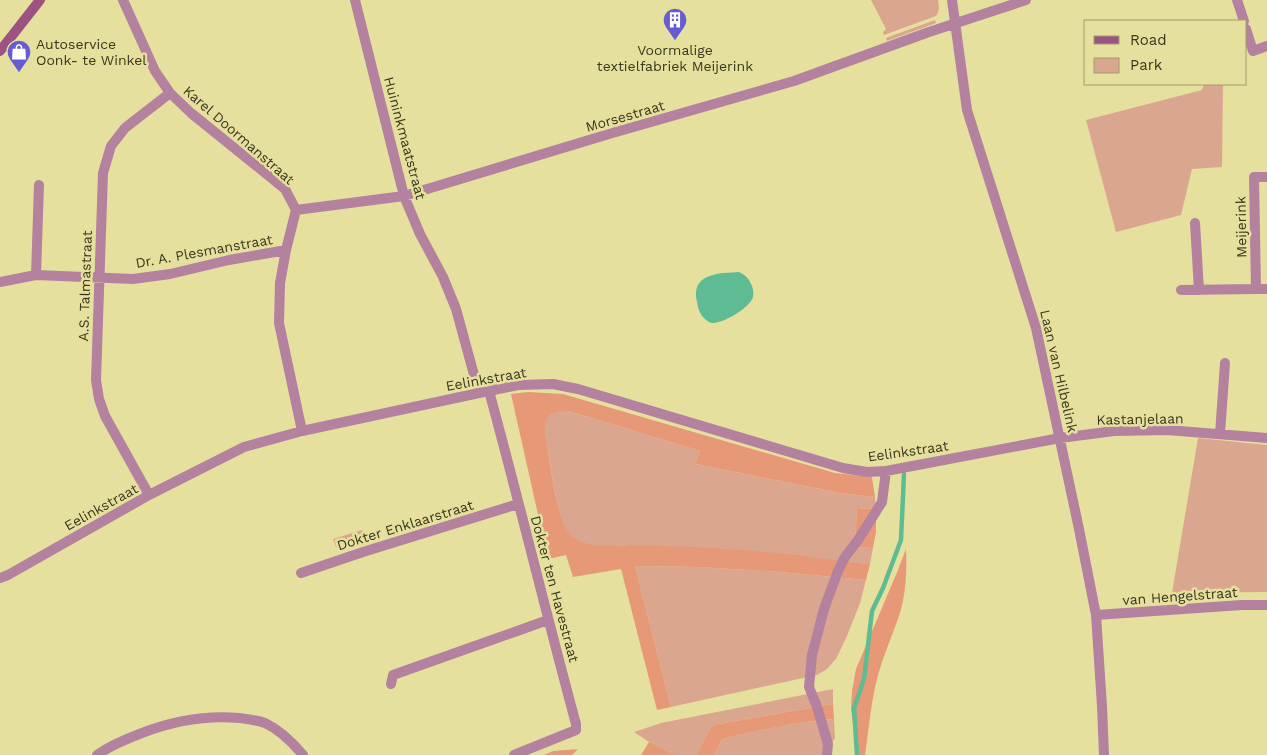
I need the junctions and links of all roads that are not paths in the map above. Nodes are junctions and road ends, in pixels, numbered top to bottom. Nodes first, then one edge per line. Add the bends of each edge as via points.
1 (40, 0) edge
2 (123, 0) edge
3 (355, 0) edge
4 (952, 0) edge
5 (1026, 0) edge
6 (1237, 0) edge
7 (1244, 20) edge
8 (954, 23) junction
9 (1247, 33) edge
10 (1267, 46) edge
11 (0, 50) edge
12 (170, 93) junction
13 (1267, 176) edge
14 (39, 185) dead end
15 (404, 196) junction
16 (296, 210) junction
17 (1195, 223) dead end
18 (286, 250) junction
19 (36, 275) junction
20 (99, 277) junction
21 (0, 282) edge
22 (1256, 289) junction
23 (1267, 289) edge
24 (1182, 290) dead end
25 (1199, 290) junction
26 (1225, 363) dead end
27 (484, 392) junction
28 (302, 431) junction
29 (1220, 434) junction
30 (1060, 438) junction
31 (1267, 438) edge
32 (886, 471) junction
33 (150, 496) junction
34 (518, 504) junction
35 (301, 573) dead end
36 (0, 578) edge
37 (1267, 605) edge
38 (1096, 615) junction
39 (548, 620) junction
40 (391, 684) dead end
41 (97, 755) edge
42 (303, 755) edge
43 (514, 755) edge
44 (827, 755) edge
45 (1104, 755) edge

1 - 11 street
2 - 12 street, Karel Doormanstraat via 155,71
3 - 15 street, Huininkmaatstraat
4 - 8 street, Laan van Hilbelink
5 - 8 street, Morsestraat
6 - 7 street
8 - 15 street, Morsestraat via 794,81
8 - 30 street, Laan van Hilbelink via 967,110 1036,328
9 - 10 street via 1252,51
12 - 16 street, Karel Doormanstraat via 285,189
12 - 20 street, A.S. Talmastraat via 125,128 111,146 103,173
13 - 22 street, Meijerink via 1254,176
14 - 19 street
15 - 16 street, Morsestraat
15 - 27 street, Huininkmaatstraat via 443,277
16 - 18 street
17 - 25 street
18 - 20 street, Dr. A. Plesmanstraat via 170,274
18 - 28 street via 280,283 279,323
19 - 20 street, Dr. A. Plesmanstraat
19 - 21 street, Dr. A. Plesmanstraat
20 - 33 street, A.S. Talmastraat via 96,380 99,399 105,416
22 - 23 street
22 - 25 street
24 - 25 street
26 - 29 street
27 - 28 street, Eelinkstraat
27 - 32 street, Eelinkstraat via 518,385 553,384 843,468
27 - 34 street, Dokter ten Havestraat via 508,459
28 - 33 street, Eelinkstraat via 244,447
29 - 30 street, Kastanjelaan via 1114,431
29 - 31 street, Kastanjelaan
30 - 32 street, Eelinkstraat
30 - 38 street, Laan van Hilbelink
32 - 44 street via 882,502 838,571 812,655 808,686 828,744
33 - 36 street, Eelinkstraat
34 - 35 street, Dokter Enklaarstraat
34 - 39 street, Dokter ten Havestraat
37 - 38 street, van Hengelstraat
38 - 45 street, Laan van Hilbelink
39 - 40 street via 393,675
39 - 43 street, Dokter ten Havestraat via 576,730
41 - 42 street via 158,726 198,717 228,717 272,727

